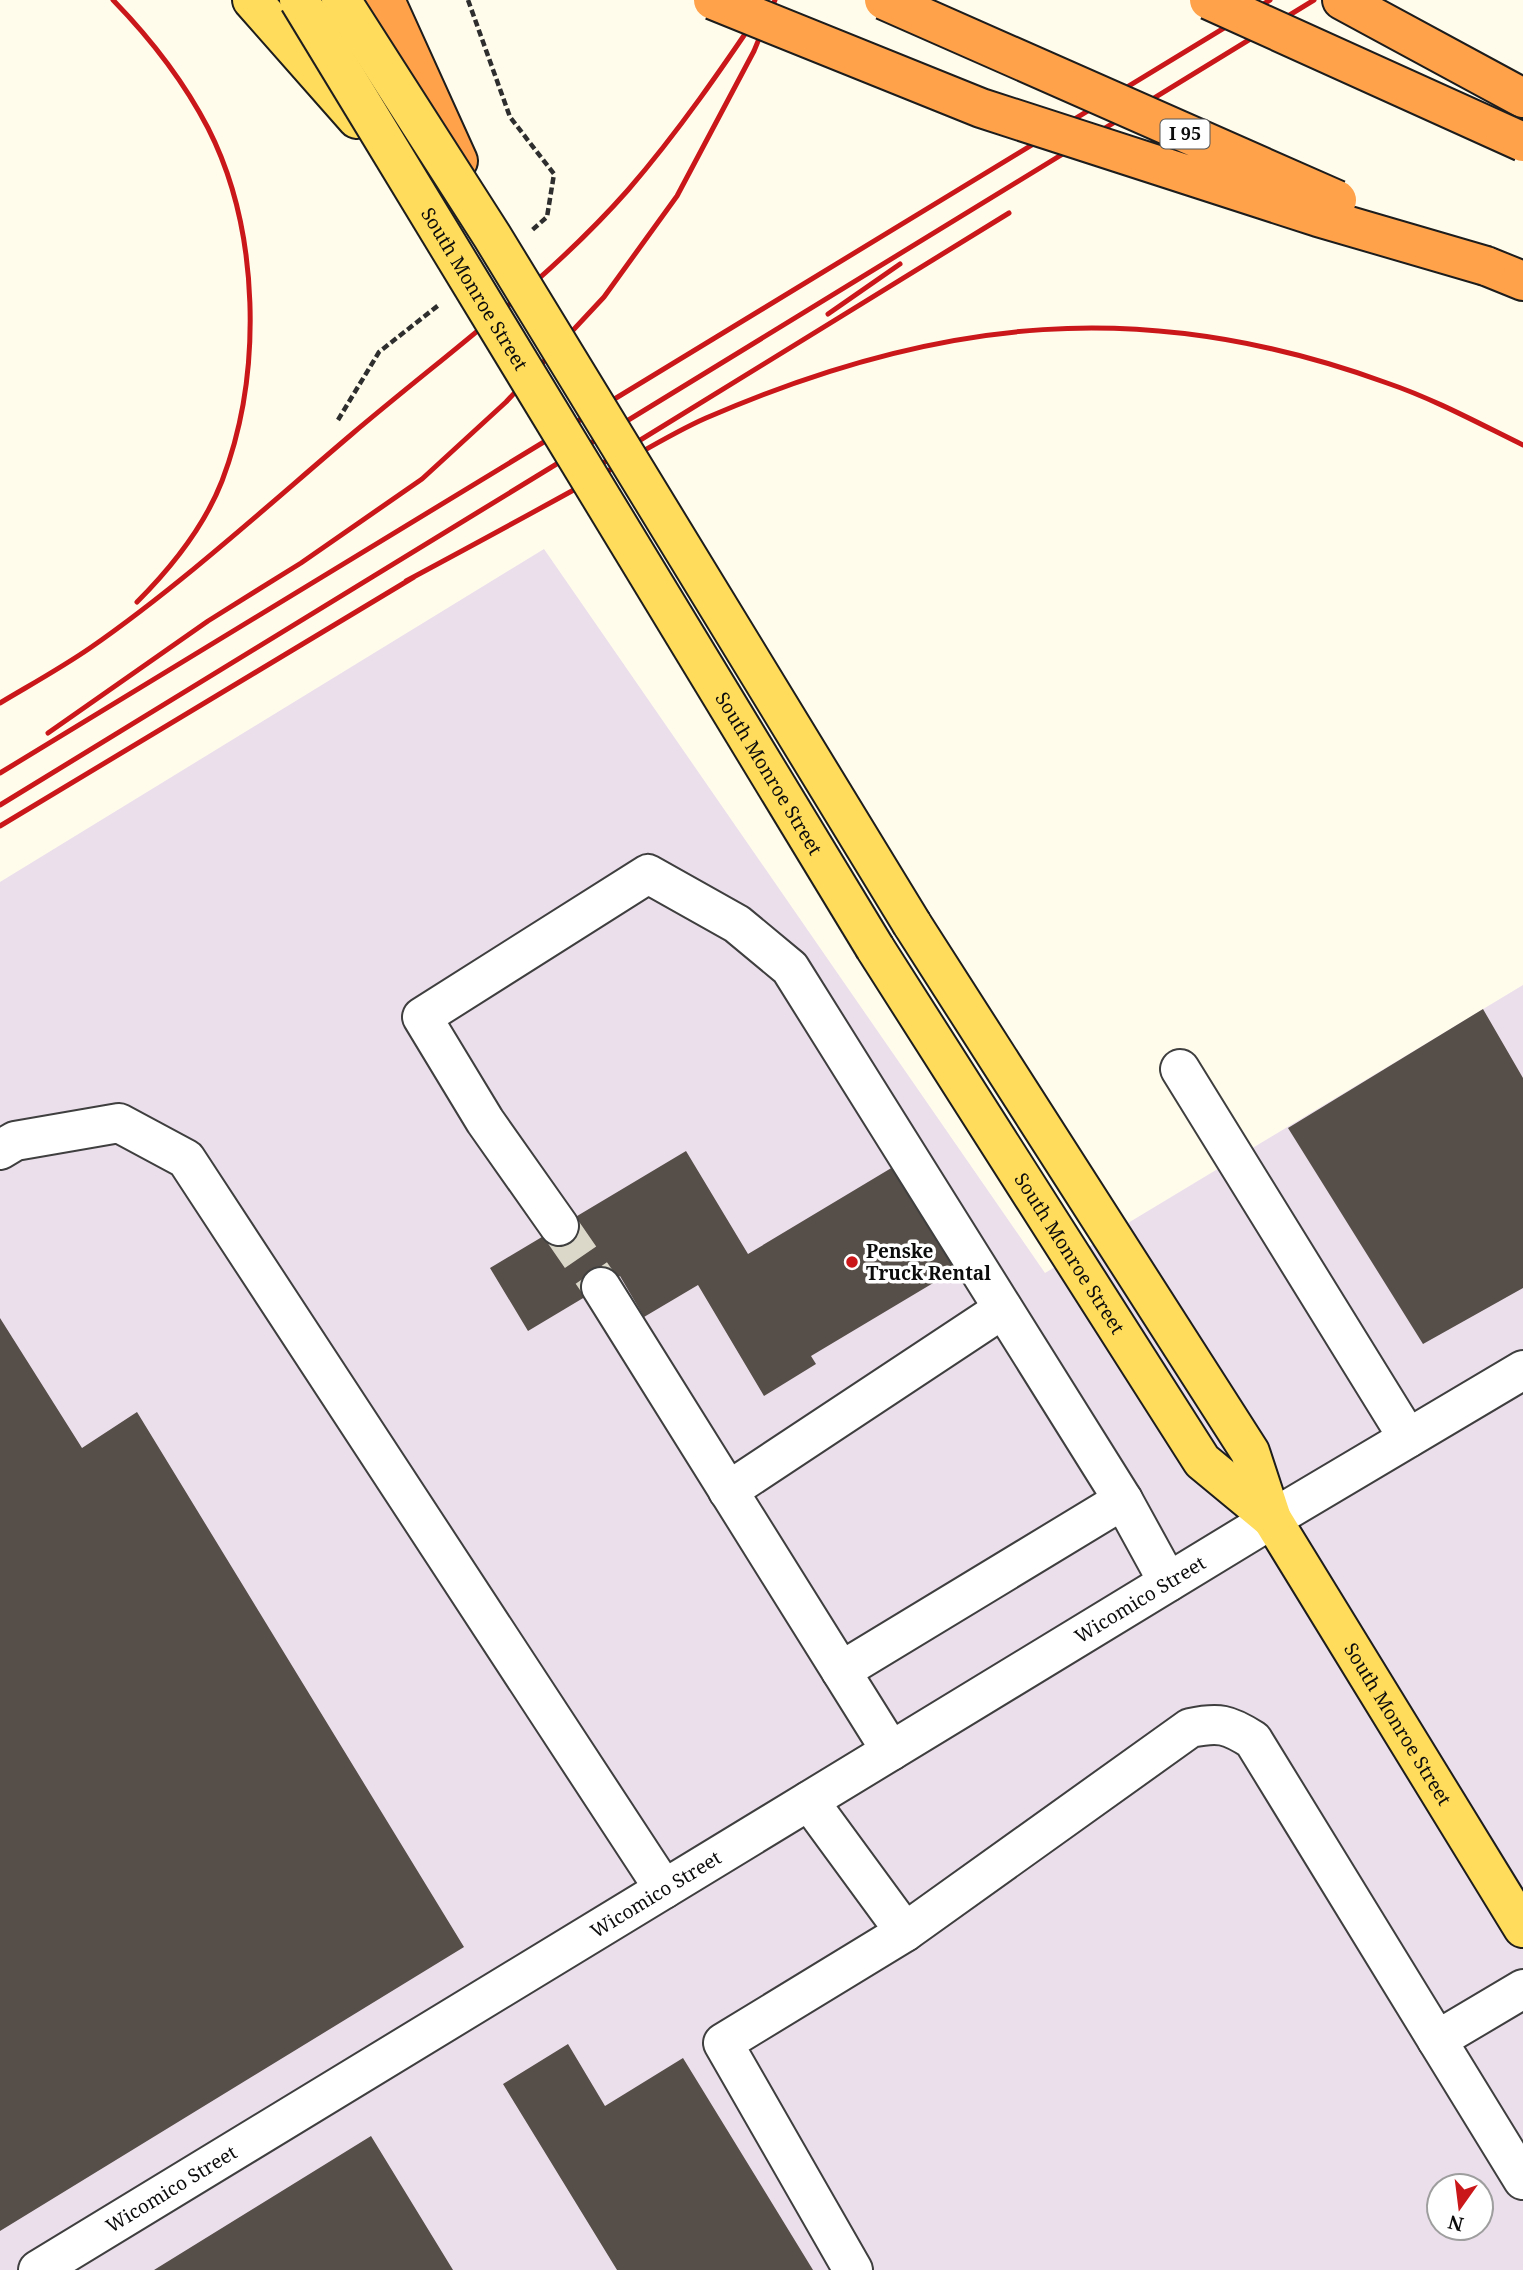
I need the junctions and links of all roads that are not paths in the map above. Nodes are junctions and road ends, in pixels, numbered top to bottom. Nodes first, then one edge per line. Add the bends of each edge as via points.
1 (252, 0) edge
2 (299, 0) edge
3 (341, 0) edge
4 (385, 0) edge
5 (713, 0) edge
6 (884, 0) edge
7 (1209, 0) edge
8 (1342, 0) edge
9 (1523, 98) edge
10 (1523, 142) edge
11 (414, 187) junction
12 (492, 236) junction
13 (1486, 266) junction
14 (1523, 281) edge
15 (1180, 1069) dead end
16 (0, 1150) edge
17 (559, 1226) tunnel mouth
18 (601, 1287) tunnel mouth
19 (1003, 1309) junction
20 (1523, 1370) edge
21 (1408, 1438) junction
22 (728, 1491) junction
23 (1123, 1500) junction
24 (1272, 1519) junction
25 (1168, 1582) junction
26 (841, 1671) junction
27 (891, 1751) junction
28 (809, 1801) junction
29 (664, 1889) junction
30 (1523, 1928) edge
31 (905, 1932) junction
32 (1523, 1989) edge
33 (1437, 2040) junction
34 (1523, 2180) edge
35 (38, 2270) edge
36 (853, 2270) edge

1 - 11 main road, bridge
2 - 11 main road, South Monroe Street, bridge
3 - 12 main road, South Monroe Street, bridge
4 - 12 highway, bridge
5 - 13 highway, bridge via 981,108
6 - 13 highway, I 95, bridge
7 - 10 highway, bridge
8 - 9 highway
11 - 24 main road, South Monroe Street, bridge via 875,948 1202,1461
12 - 24 main road, South Monroe Street, bridge via 912,924 1250,1452
13 - 14 highway, I 95
15 - 21 street
16 - 29 street via 15,1141 119,1123 186,1159
17 - 19 street via 485,1121 422,1017 648,874 737,924 790,968
18 - 22 street
19 - 22 street
19 - 23 street
20 - 21 street, Wicomico Street
21 - 24 street, Wicomico Street
22 - 26 street
23 - 25 street
23 - 26 street
24 - 25 street, Wicomico Street
24 - 30 main road, South Monroe Street
25 - 27 street, Wicomico Street
26 - 27 street
27 - 28 street, Wicomico Street
28 - 29 street, Wicomico Street
28 - 31 street
29 - 35 street, Wicomico Street
31 - 33 street via 1190,1728 1215,1723 1253,1740
31 - 36 street via 723,2043
32 - 33 street
33 - 34 street

